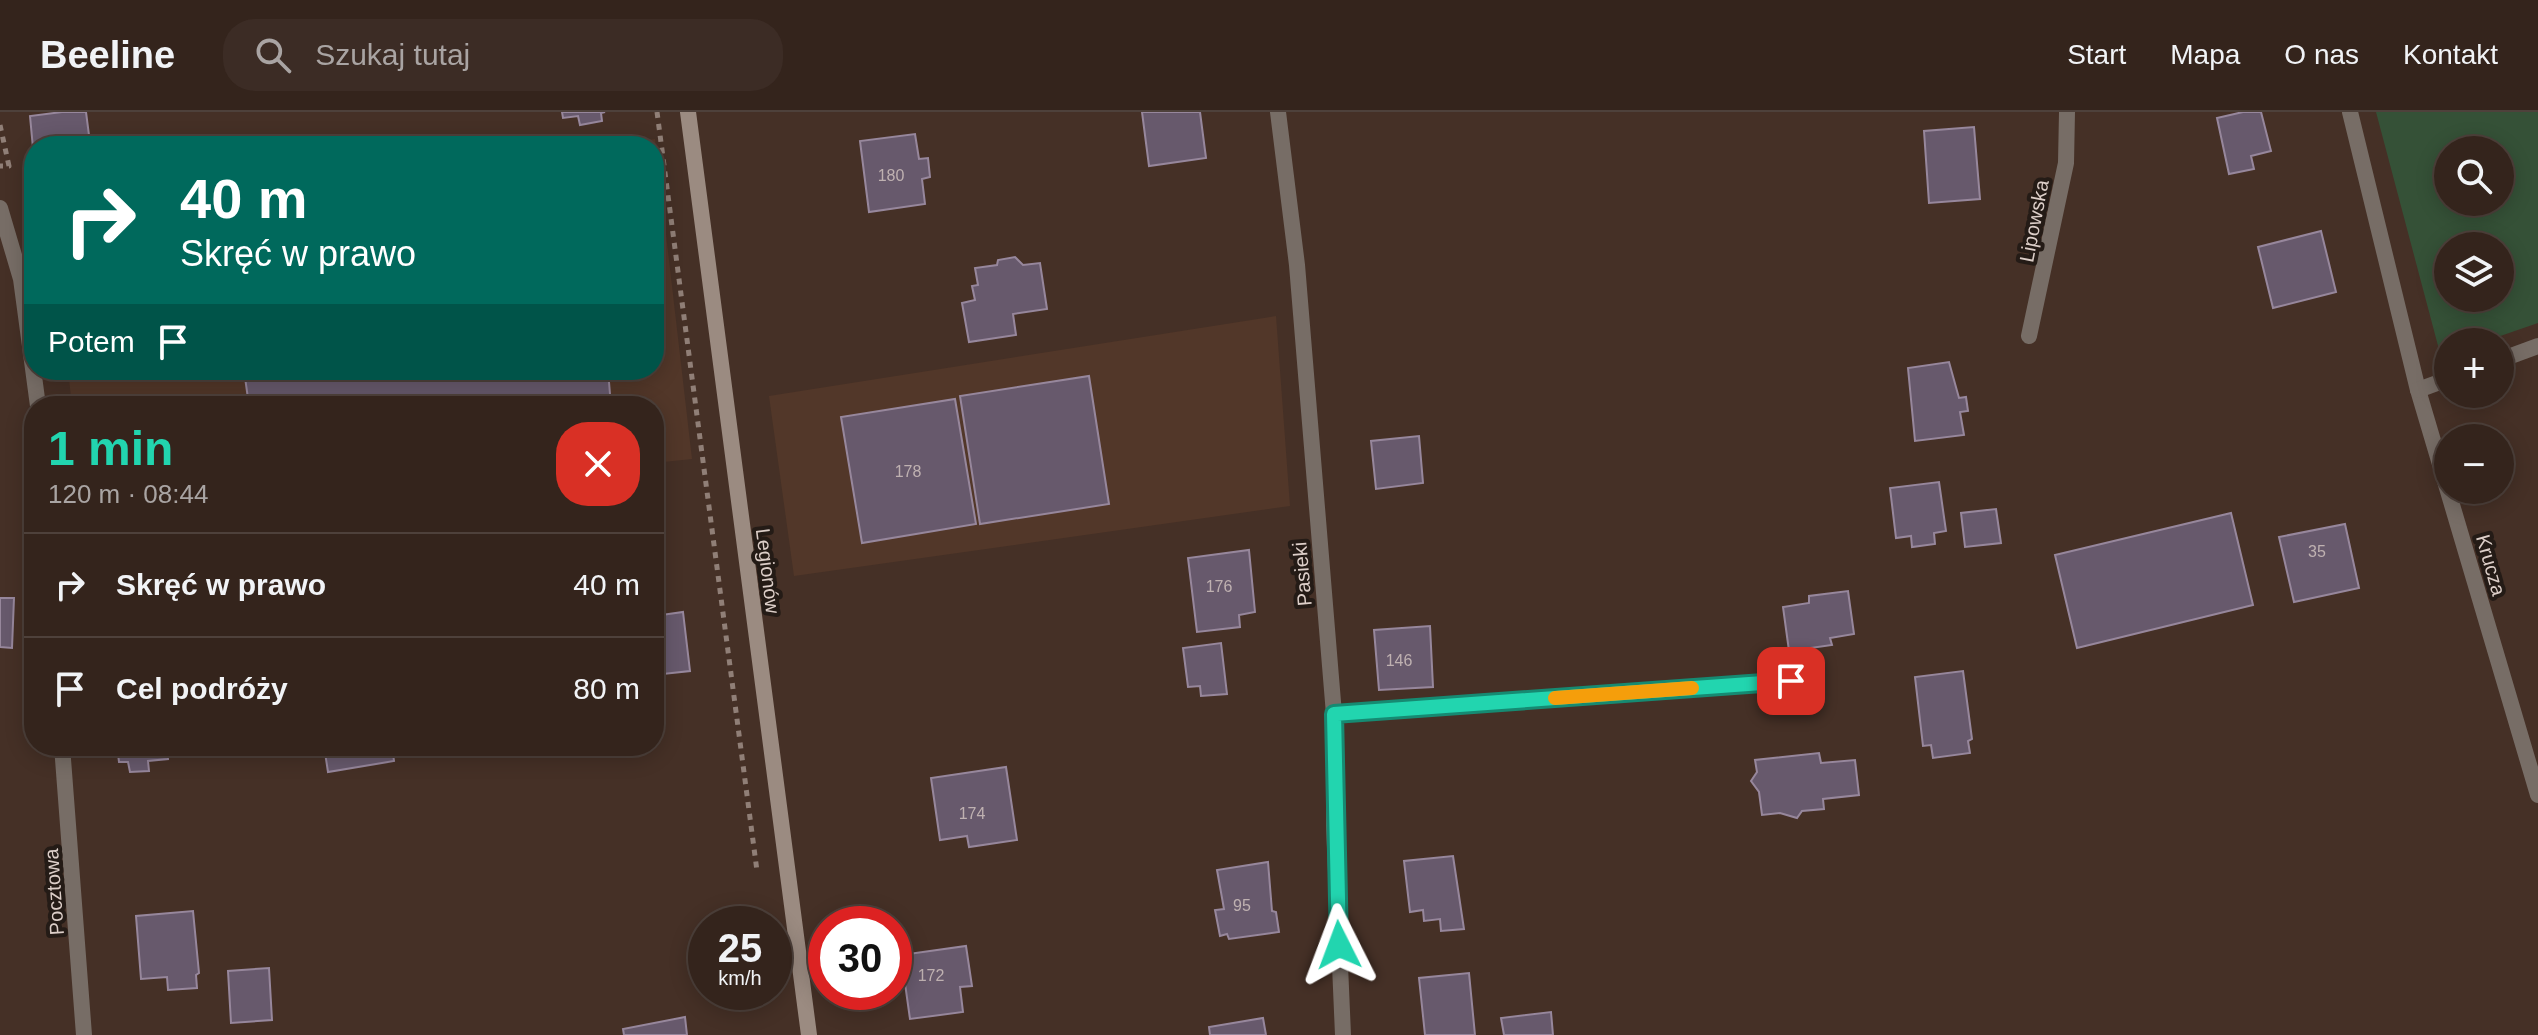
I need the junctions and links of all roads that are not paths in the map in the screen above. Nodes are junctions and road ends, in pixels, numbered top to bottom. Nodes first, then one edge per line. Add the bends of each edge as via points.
1 (688, 112) edge
2 (1278, 112) edge
3 (2067, 112) edge
4 (2350, 112) edge
5 (0, 208) edge
6 (24, 301) edge
7 (2029, 336) dead end
8 (2538, 346) edge
9 (2514, 355) edge
10 (2434, 384) edge
11 (2418, 390) junction
12 (1791, 681) dead end
13 (1334, 714) junction
14 (63, 756) edge
15 (2538, 795) edge
16 (84, 1035) edge
17 (809, 1035) edge
18 (1343, 1035) edge

1 - 17 street, Legionów
2 - 13 street, Pasieki via 1297,265
3 - 7 street, Lipowska via 2066,163
4 - 11 street, Krucza
5 - 6 street
8 - 9 street
10 - 11 street
11 - 15 street, Krucza
12 - 13 street
13 - 18 street, Pasieki
14 - 16 street, Pocztowa

